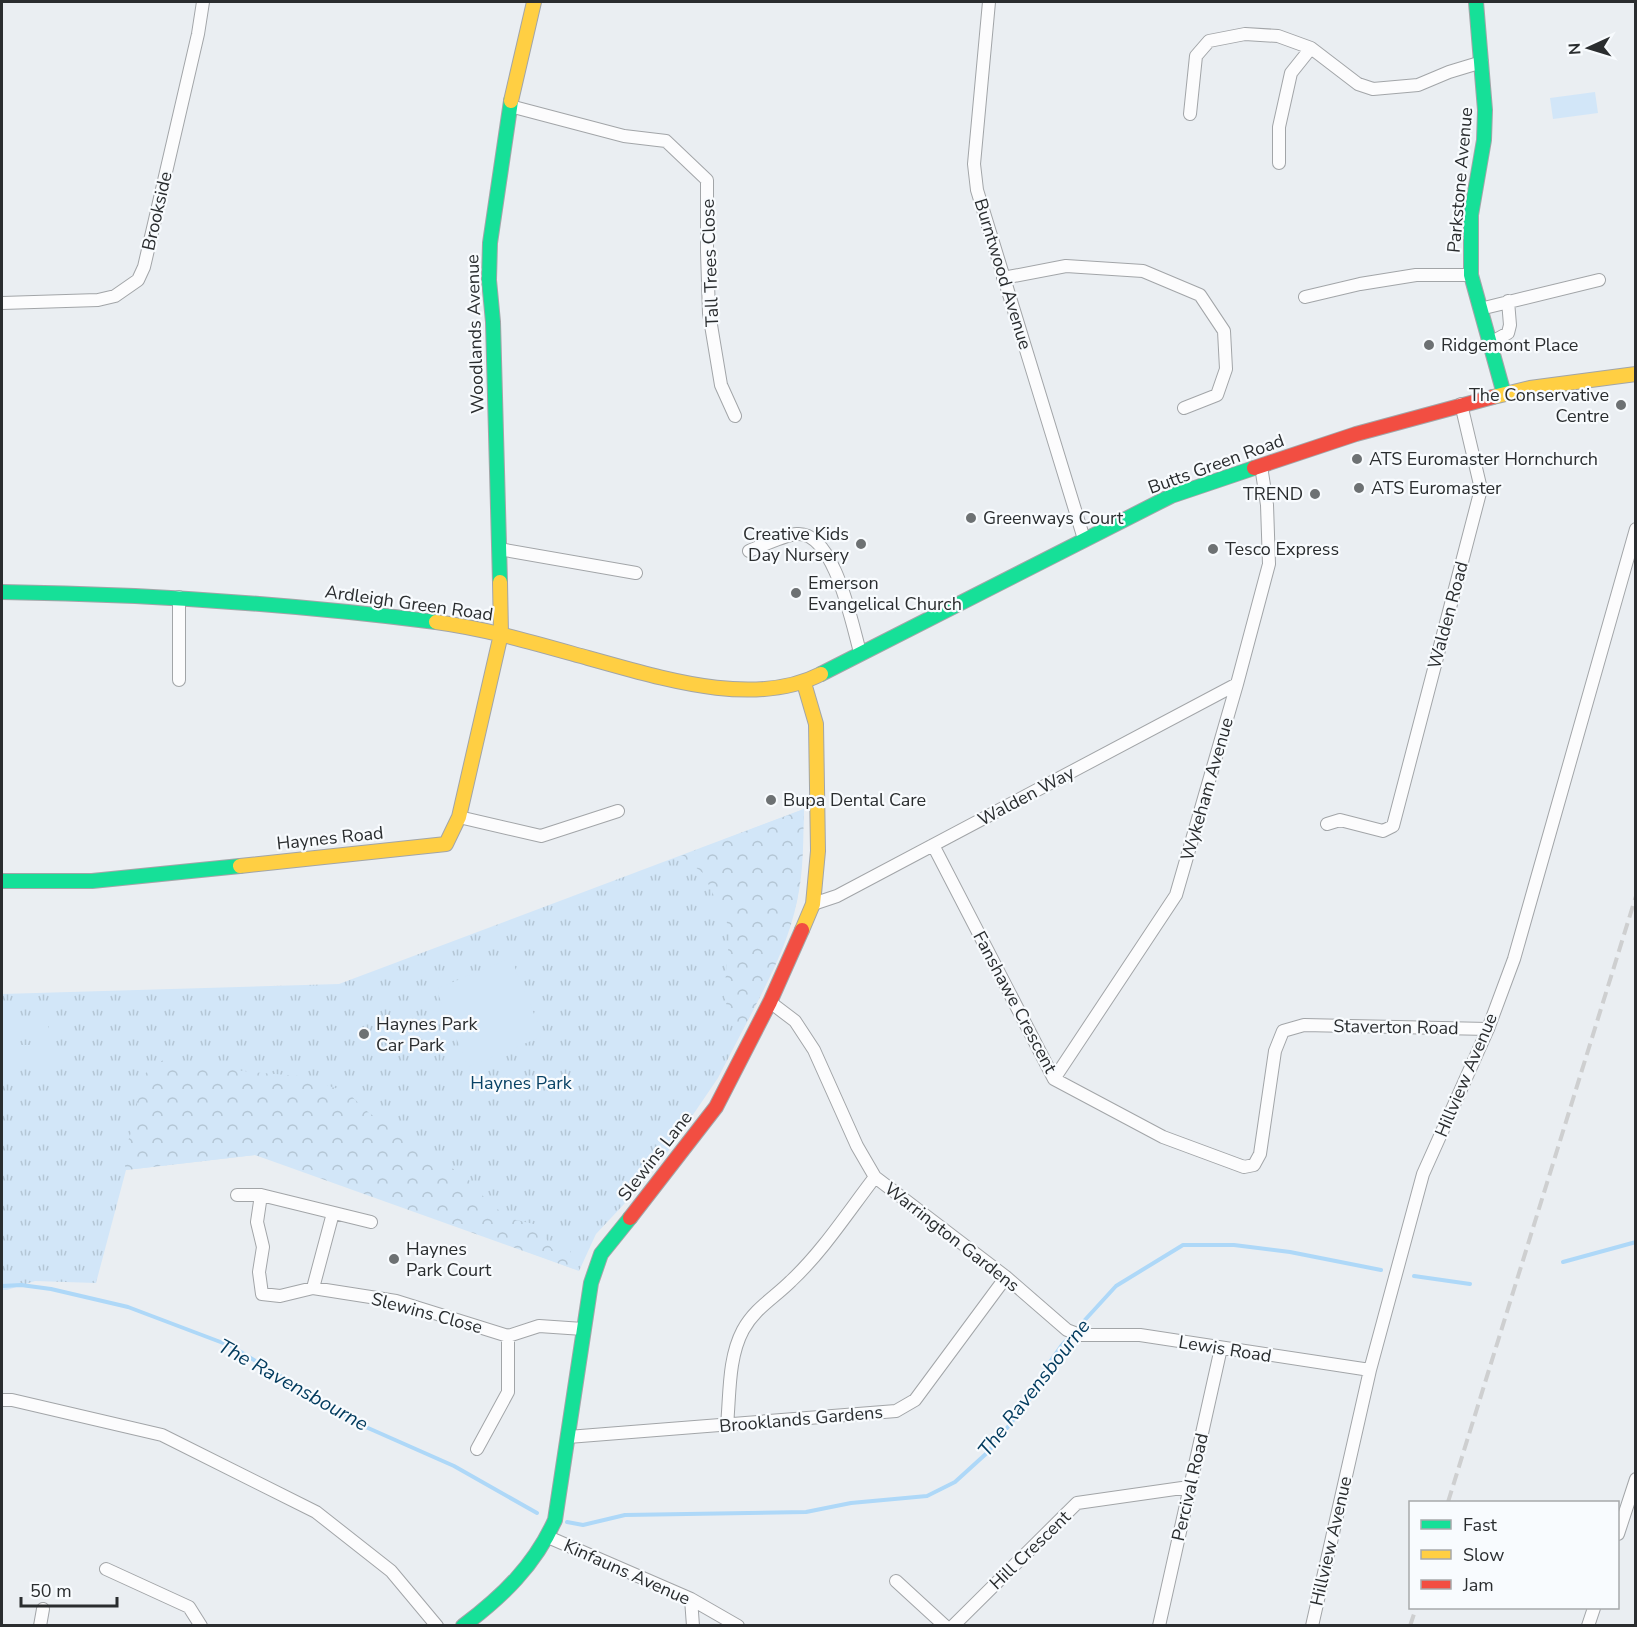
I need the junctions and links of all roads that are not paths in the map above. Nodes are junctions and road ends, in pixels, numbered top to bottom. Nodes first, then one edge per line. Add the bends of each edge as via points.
1 (203, 2) edge
2 (534, 2) edge
3 (989, 2) edge
4 (1476, 2) edge
5 (1311, 48) junction
6 (1482, 62) junction
7 (510, 106) junction
8 (1190, 114) dead end
9 (1279, 164) dead end
10 (1471, 275) junction
11 (1003, 278) junction
12 (1599, 280) dead end
13 (1305, 297) dead end
14 (1508, 302) junction
15 (2, 303) edge
16 (1480, 309) junction
17 (1490, 343) junction
18 (1635, 374) edge
19 (1504, 394) junction
20 (1461, 404) junction
21 (1185, 408) dead end
22 (735, 416) dead end
23 (1261, 466) junction
24 (1635, 529) edge
25 (1084, 538) junction
26 (499, 549) junction
27 (749, 550) dead end
28 (636, 573) dead end
29 (2, 592) edge
30 (179, 597) junction
31 (501, 634) junction
32 (860, 652) junction
33 (179, 680) dead end
34 (804, 683) junction
35 (1237, 684) junction
36 (618, 811) dead end
37 (459, 818) junction
38 (1327, 824) dead end
39 (933, 845) junction
40 (2, 881) edge
41 (813, 904) junction
42 (770, 1002) junction
43 (1304, 1025) joint
44 (1488, 1029) junction
45 (1054, 1079) junction
46 (875, 1177) junction
47 (237, 1195) dead end
48 (261, 1195) junction
49 (333, 1213) junction
50 (371, 1222) dead end
51 (1006, 1277) junction
52 (313, 1288) junction
53 (583, 1329) junction
54 (1080, 1335) joint
55 (508, 1336) junction
56 (1221, 1348) junction
57 (1370, 1370) junction
58 (2, 1400) edge
59 (727, 1425) junction
60 (568, 1437) junction
61 (477, 1449) dead end
62 (1635, 1479) edge
63 (1189, 1487) junction
64 (1619, 1528) edge
65 (548, 1537) junction
66 (106, 1569) dead end
67 (896, 1581) dead end
68 (691, 1599) junction
69 (42, 1609) dead end
70 (1594, 1609) edge
71 (40, 1626) edge
72 (201, 1626) edge
73 (438, 1626) edge
74 (463, 1626) edge
75 (693, 1626) edge
76 (738, 1626) edge
77 (945, 1626) edge
78 (953, 1626) edge
79 (1159, 1626) edge
80 (1312, 1626) edge
81 (1588, 1626) edge

1 - 15 street, Brookside via 138,280 115,296 98,300
2 - 7 street, Woodlands Avenue
3 - 11 street, Burntwood Avenue via 974,164 980,202
4 - 6 street, Parkstone Avenue
5 - 6 street via 1358,84 1373,89 1418,85
5 - 8 street via 1278,36 1245,34 1209,41 1196,56
5 - 9 street via 1291,73 1279,127
6 - 10 street, Parkstone Avenue via 1485,130 1471,215
7 - 22 street, Tall Trees Close via 624,136 666,141 707,180 709,313 721,385
7 - 26 street, Woodlands Avenue via 490,243 489,280
10 - 13 street via 1416,275
10 - 16 street, Parkstone Avenue
11 - 21 street via 1065,266 1143,271 1200,295 1224,331 1227,369 1217,395
11 - 25 street, Burntwood Avenue
12 - 14 street
14 - 16 street
14 - 17 street via 1508,333
16 - 17 street, Parkstone Avenue
17 - 19 street, Parkstone Avenue
18 - 19 street, Butts Green Road
19 - 20 street, Butts Green Road
20 - 23 street, Butts Green Road
20 - 38 street, Walden Road via 1481,489 1393,826 1383,831 1340,820
23 - 25 street, Butts Green Road via 1171,496
23 - 35 street, Wykeham Avenue via 1269,564
24 - 44 street, Hillview Avenue via 1514,959
25 - 32 street, Butts Green Road
26 - 28 street
26 - 31 street, Woodlands Avenue
27 - 32 street via 798,534 816,539 833,562
29 - 30 street, Ardleigh Green Road
30 - 31 street, Ardleigh Green Road via 388,616
30 - 33 street
31 - 34 street, Ardleigh Green Road via 660,678 734,690 768,690
31 - 37 street, Haynes Road
32 - 34 street, Butts Green Road
34 - 41 street, Slewins Lane via 816,724 818,851
35 - 39 street, Walden Way
35 - 45 street, Wykeham Avenue via 1176,895
36 - 37 street via 542,836
37 - 40 street, Haynes Road via 446,844 92,881
39 - 41 street, Walden Way via 837,896
39 - 45 street, Fanshawe Crescent
41 - 42 street, Slewins Lane
42 - 46 street, Warrington Gardens via 795,1021 814,1050
42 - 53 street, Slewins Lane via 716,1107 601,1254
43 - 44 street, Staverton Road
43 - 45 street, Fanshawe Crescent via 1283,1031 1275,1051 1260,1154 1254,1165 1244,1167 1163,1137
44 - 57 street, Hillview Avenue via 1423,1174
46 - 51 street, Warrington Gardens
46 - 59 street via 817,1253 791,1282 759,1307 743,1331 734,1356
47 - 48 street
48 - 49 street
48 - 52 street, Slewins Close via 258,1222 264,1247 259,1272 262,1294 280,1296
49 - 50 street
49 - 52 street
51 - 54 street, Warrington Gardens via 1067,1330
51 - 59 street, Brooklands Gardens via 906,1407
52 - 55 street, Slewins Close via 396,1301
53 - 55 street via 539,1326
53 - 60 street, Slewins Lane
54 - 56 street, Lewis Road via 1140,1335
55 - 61 street via 508,1392
56 - 57 street, Lewis Road
56 - 63 street, Percival Road
57 - 80 street, Hillview Avenue
58 - 73 street via 162,1436 316,1512 391,1571
59 - 60 street, Brooklands Gardens
60 - 65 street, Slewins Lane via 556,1514
62 - 64 street
63 - 78 street, Hill Crescent via 1077,1503
63 - 79 street, Percival Road
65 - 68 street, Kinfauns Avenue
65 - 74 street, Slewins Lane via 507,1589
66 - 72 street via 189,1607
67 - 77 street
68 - 75 street
68 - 76 street, Kinfauns Avenue
69 - 71 street
70 - 81 street

